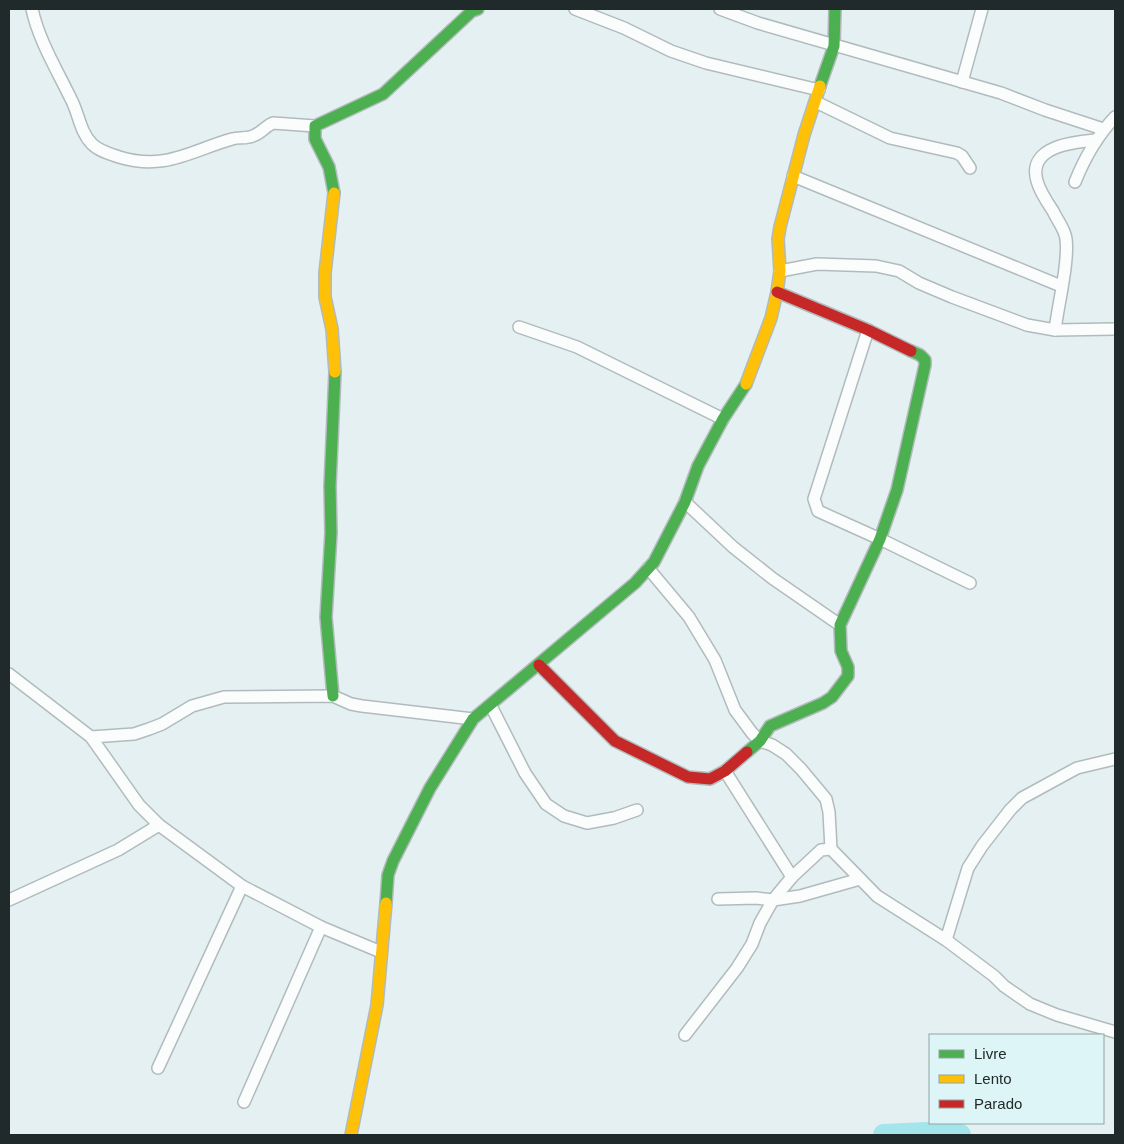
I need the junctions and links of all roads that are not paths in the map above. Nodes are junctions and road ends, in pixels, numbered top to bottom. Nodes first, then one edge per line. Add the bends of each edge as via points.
1 (32, 9) edge
2 (478, 9) edge
3 (575, 9) edge
4 (720, 9) edge
5 (834, 9) edge
6 (982, 9) edge
7 (834, 46) junction
8 (962, 82) junction
9 (819, 90) junction
10 (816, 102) junction
11 (1115, 117) edge
12 (315, 126) junction
13 (1104, 129) junction
14 (1096, 140) junction
15 (970, 168) dead end
16 (793, 176) junction
17 (1075, 182) dead end
18 (780, 271) junction
19 (1061, 286) junction
20 (777, 292) junction
21 (519, 328) dead end
22 (1115, 329) edge
23 (868, 330) junction
24 (1055, 330) junction
25 (723, 419) junction
26 (685, 502) junction
27 (880, 539) junction
28 (648, 568) junction
29 (970, 583) dead end
30 (840, 625) junction
31 (540, 665) junction
32 (9, 674) edge
33 (333, 696) junction
34 (491, 706) junction
35 (473, 719) junction
36 (91, 736) junction
37 (760, 741) junction
38 (1115, 759) edge
39 (725, 771) junction
40 (637, 810) dead end
41 (159, 825) junction
42 (832, 849) junction
43 (792, 877) junction
44 (860, 879) junction
45 (242, 886) junction
46 (718, 899) dead end
47 (9, 900) edge
48 (774, 900) junction
49 (322, 927) junction
50 (946, 940) junction
51 (381, 952) junction
52 (1115, 1032) edge
53 (685, 1035) dead end
54 (158, 1068) dead end
55 (244, 1102) dead end
56 (351, 1135) edge

1 - 12 street via 83,131 92,144 109,154 144,163 173,160 234,138 251,137 273,123
2 - 12 street via 472,11 383,94
3 - 9 street via 706,63
4 - 7 street via 758,24
5 - 7 street
6 - 8 street
7 - 8 street
7 - 9 street
8 - 13 street
9 - 10 street
10 - 15 street via 890,138 957,153
10 - 16 street
11 - 13 street
12 - 33 street via 314,139 329,167 334,195 325,273 336,382 326,617
13 - 14 street
14 - 17 street
14 - 19 street via 1059,146 1044,154 1035,170 1039,188 1065,235
16 - 18 street via 778,239
16 - 19 street
18 - 20 street
18 - 24 street via 817,264 876,266 899,271 919,283 1001,316
19 - 24 street
20 - 23 street
20 - 25 street via 748,380
21 - 25 street via 577,347
22 - 24 street
23 - 27 street via 920,355 925,366 897,490
23 - 27 street via 814,499 818,511
25 - 26 street via 698,466
26 - 28 street
26 - 30 street via 772,578
27 - 29 street
27 - 30 street
28 - 31 street
28 - 37 street via 689,617 715,660 735,710
30 - 37 street via 841,651 849,671 843,684 823,704 770,726
31 - 34 street
31 - 39 street via 615,741 688,777 710,778
32 - 36 street
33 - 35 street via 362,706
33 - 36 street via 224,697 192,706 162,724 134,734
34 - 35 street
34 - 40 street via 525,773 546,804 564,816 587,823
35 - 51 street via 430,788 393,862 388,876
36 - 41 street via 139,805
37 - 39 street
37 - 42 street via 786,754 826,799
38 - 50 street via 1077,768 1022,798 1010,810 968,868
39 - 43 street
41 - 45 street
41 - 47 street via 118,850
42 - 43 street via 821,850
42 - 44 street
43 - 48 street
44 - 48 street
44 - 50 street via 877,896
45 - 49 street
45 - 54 street
46 - 48 street
48 - 53 street via 737,968
49 - 51 street
49 - 55 street
50 - 52 street via 1030,1004
51 - 56 street via 377,1005

